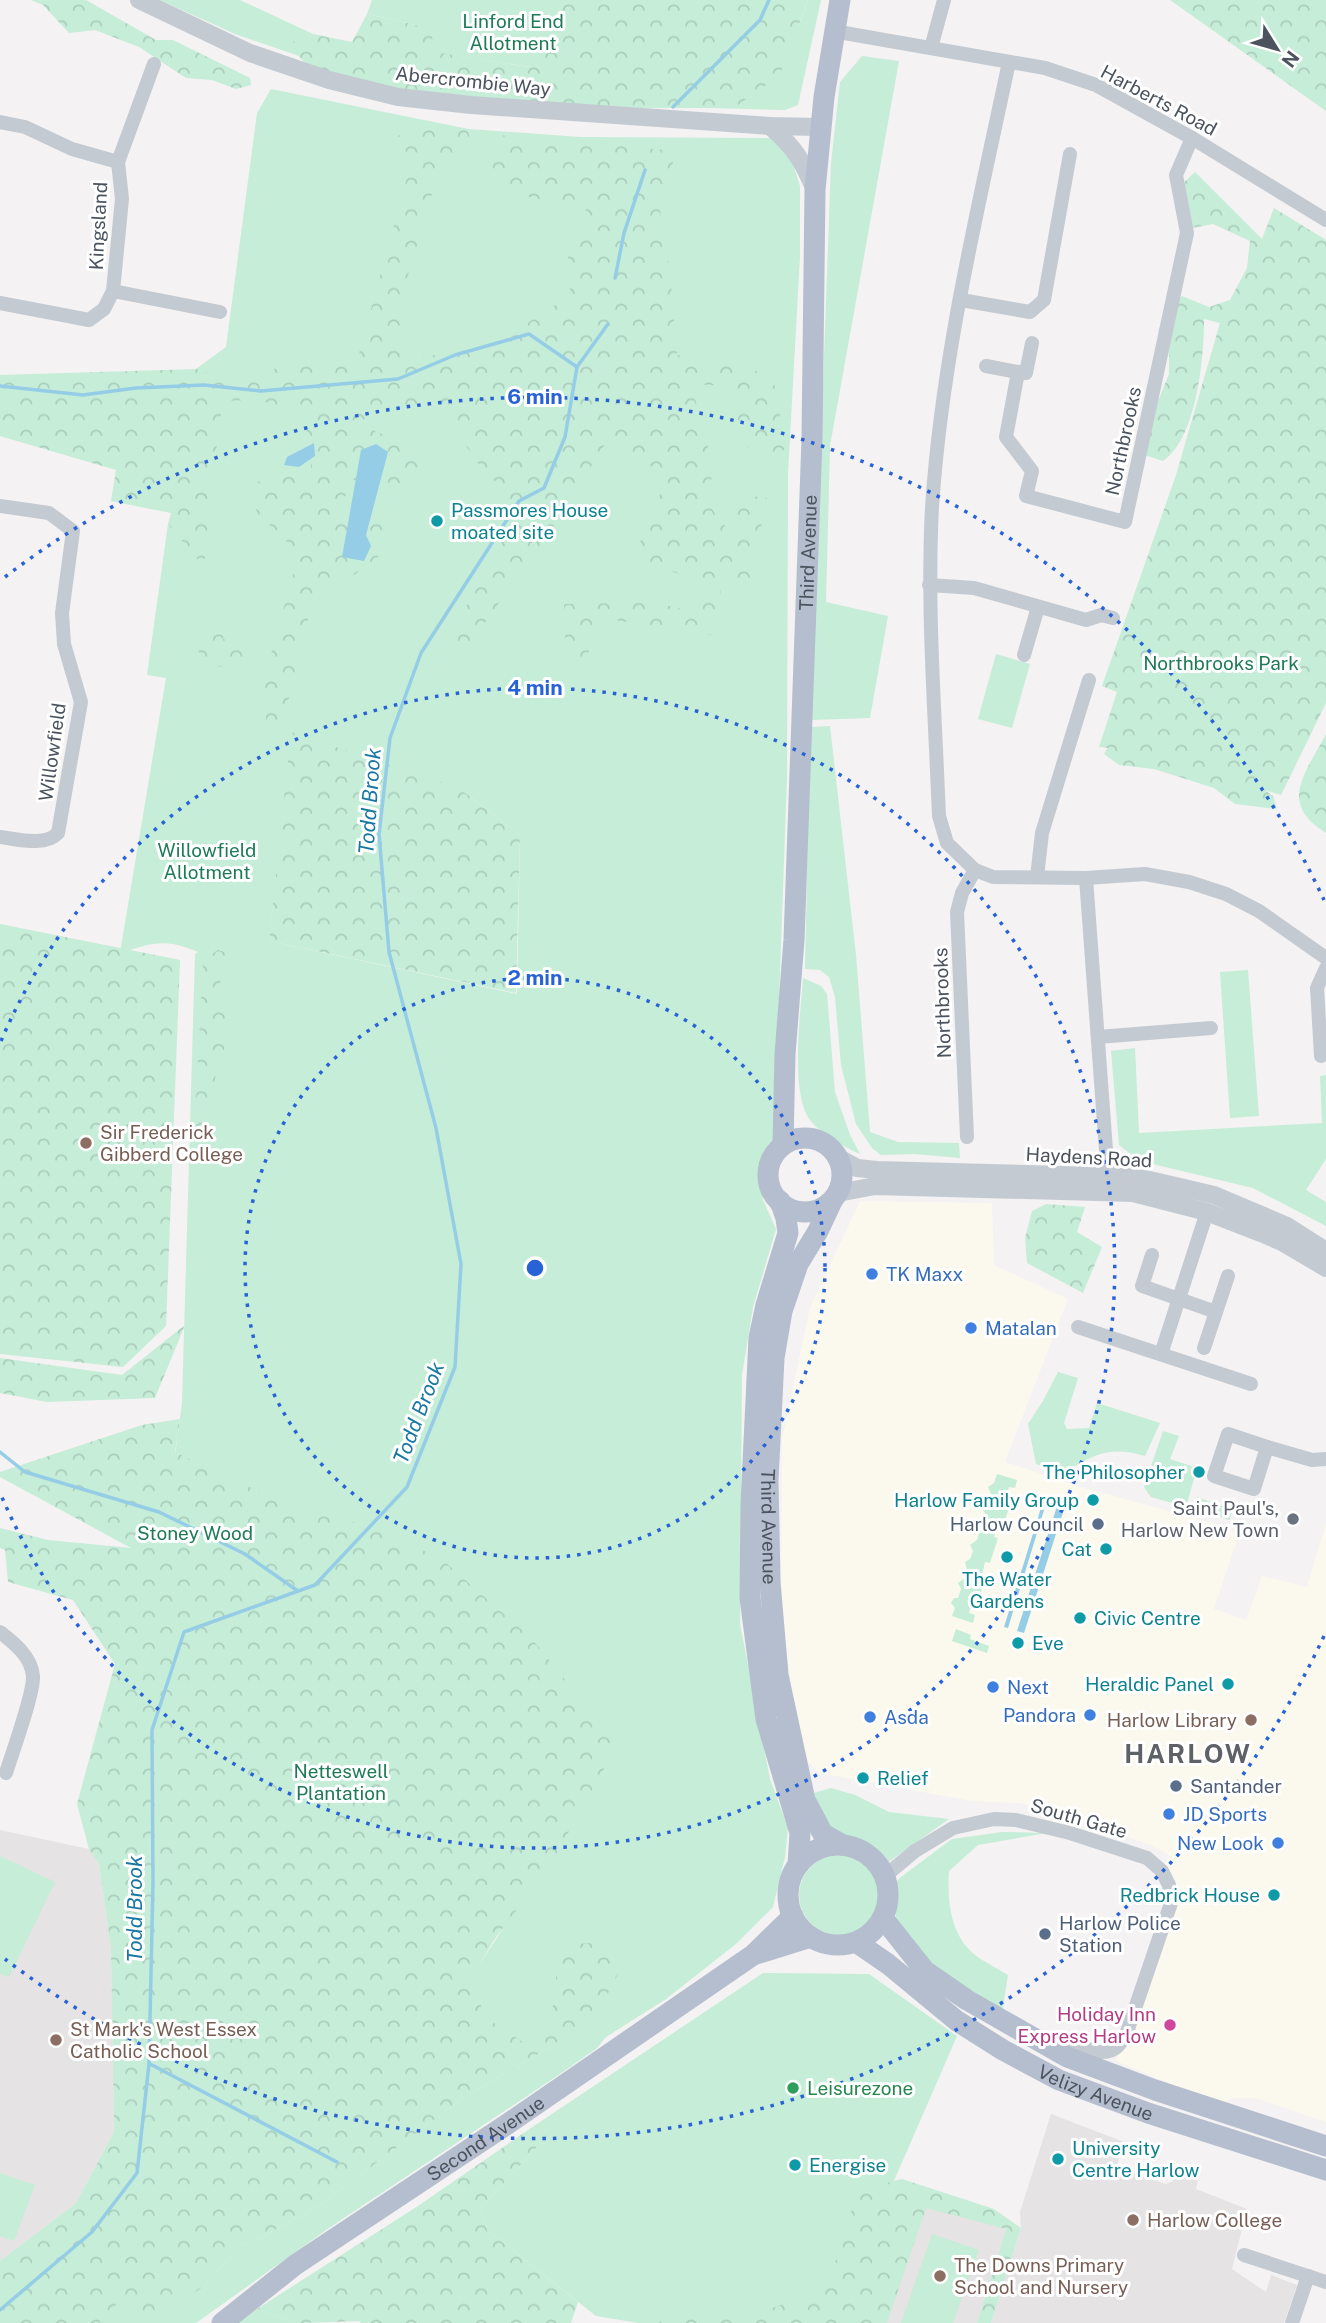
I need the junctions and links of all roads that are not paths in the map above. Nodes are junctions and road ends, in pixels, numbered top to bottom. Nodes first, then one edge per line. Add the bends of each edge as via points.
1 (139, 0) edge
2 (840, 0) edge
3 (944, 0) edge
4 (833, 31) junction
5 (931, 48) junction
6 (1009, 62) junction
7 (154, 64) dead end
8 (0, 122) edge
9 (770, 126) junction
10 (820, 127) junction
11 (1192, 138) junction
12 (1070, 154) dead end
13 (118, 162) junction
14 (815, 190) junction
15 (1326, 220) edge
16 (113, 291) junction
17 (961, 300) junction
18 (0, 303) edge
19 (220, 312) dead end
20 (1032, 343) dead end
21 (986, 366) dead end
22 (1018, 372) junction
23 (0, 506) edge
24 (929, 585) junction
25 (1038, 607) junction
26 (1113, 618) dead end
27 (1024, 654) dead end
28 (1089, 680) dead end
29 (0, 837) edge
30 (975, 870) junction
31 (1037, 877) junction
32 (1086, 878) junction
33 (1326, 958) edge
34 (1326, 968) edge
35 (1210, 1028) dead end
36 (1098, 1037) junction
37 (1321, 1056) dead end
38 (786, 1106) junction
39 (967, 1137) dead end
40 (809, 1138) junction
41 (783, 1145) junction
42 (838, 1157) junction
43 (1108, 1184) junction
44 (835, 1196) junction
45 (780, 1201) junction
46 (1207, 1212) junction
47 (1326, 1251) edge
48 (1152, 1255) dead end
49 (1326, 1268) edge
50 (1228, 1276) dead end
51 (1179, 1299) junction
52 (1216, 1312) junction
53 (1078, 1327) dead end
54 (1204, 1348) dead end
55 (1161, 1354) junction
56 (1251, 1384) dead end
57 (1267, 1447) dead end
58 (1326, 1460) edge
59 (0, 1632) edge
60 (6, 1773) dead end
61 (843, 1845) junction
62 (798, 1865) junction
63 (885, 1877) junction
64 (793, 1916) junction
65 (883, 1918) junction
66 (811, 1937) junction
67 (856, 1942) junction
68 (753, 1955) junction
69 (1015, 2027) junction
70 (1326, 2146) edge
71 (1326, 2170) edge
72 (1244, 2255) dead end
73 (1308, 2276) junction
74 (1326, 2282) edge
75 (222, 2323) edge
76 (1292, 2323) edge

1 - 9 street, Abercrombie Way via 250,53 398,97
2 - 4 main road, Third Avenue
3 - 5 street
4 - 5 street, Harberts Road
4 - 10 main road, Third Avenue
5 - 6 street, Harberts Road
6 - 11 street, Harberts Road via 1096,85
6 - 17 street
7 - 13 street, Kingsland
8 - 13 street, Kingsland
9 - 10 street, Abercrombie Way
9 - 14 street via 791,144
10 - 14 main road, Third Avenue
11 - 15 street, Harberts Road
11 - 22 street, Northbrooks via 1176,175 1187,233 1125,522 1026,496 1032,471 1006,437
12 - 17 street via 1044,300 1031,312
13 - 16 street, Kingsland via 122,199
14 - 38 main road, Third Avenue via 812,439
16 - 18 street, Kingsland via 104,309 89,320
16 - 19 street, Kingsland
17 - 24 street via 940,428
20 - 22 street, Northbrooks via 1026,373
21 - 22 street
23 - 29 street, Willowfield via 49,513 73,531 62,613 64,644 81,702 58,833 39,841
24 - 25 street via 974,588
24 - 30 street via 939,816 947,843
25 - 26 street via 1086,620 1101,615
25 - 27 street
28 - 31 street via 1042,833
30 - 31 street via 993,877
30 - 39 street, Northbrooks via 957,912
31 - 32 street
32 - 33 street via 1145,874 1214,890 1259,911
32 - 36 street
34 - 37 street via 1317,988
35 - 36 street
36 - 43 street
38 - 40 main road
38 - 41 main road, Third Avenue
40 - 41 main road
40 - 42 main road via 820,1141
41 - 45 main road via 768,1172
42 - 43 street, Haydens Road via 857,1168
42 - 44 main road via 842,1178
43 - 44 street, Haydens Road via 875,1186
43 - 46 street, Haydens Road
43 - 47 street, Haydens Road via 1137,1178 1214,1195 1287,1226
44 - 45 main road via 813,1211 801,1212
44 - 61 main road, Third Avenue via 794,1272 782,1311 768,1480 778,1675 805,1800 823,1834
45 - 62 main road, Third Avenue via 788,1233 759,1338 750,1598 766,1719 800,1833
46 - 49 street, Haydens Road via 1282,1242
46 - 51 street
48 - 51 street via 1142,1286
50 - 52 street
51 - 52 street
51 - 55 street
52 - 54 street
53 - 55 street
55 - 56 street
57 - 58 street
59 - 60 street via 22,1650 33,1675
61 - 62 main road via 822,1848
61 - 63 main road via 871,1857
62 - 64 main road via 788,1895
63 - 65 main road via 888,1897
63 - 69 street, South Gate via 915,1851 953,1828 994,1819 1049,1827 1147,1858 1162,1871 1171,1903 1120,2045 1100,2052
64 - 66 main road
64 - 68 main road, Second Avenue
65 - 67 main road via 873,1932
65 - 69 main road, Velizy Avenue via 925,1970
66 - 67 main road via 831,1945
66 - 68 main road, Second Avenue
67 - 71 main road, Velizy Avenue via 957,2021 1059,2080
68 - 75 main road, Second Avenue via 295,2265
69 - 70 main road, Velizy Avenue via 1067,2057
72 - 73 street
73 - 74 street
73 - 76 street

